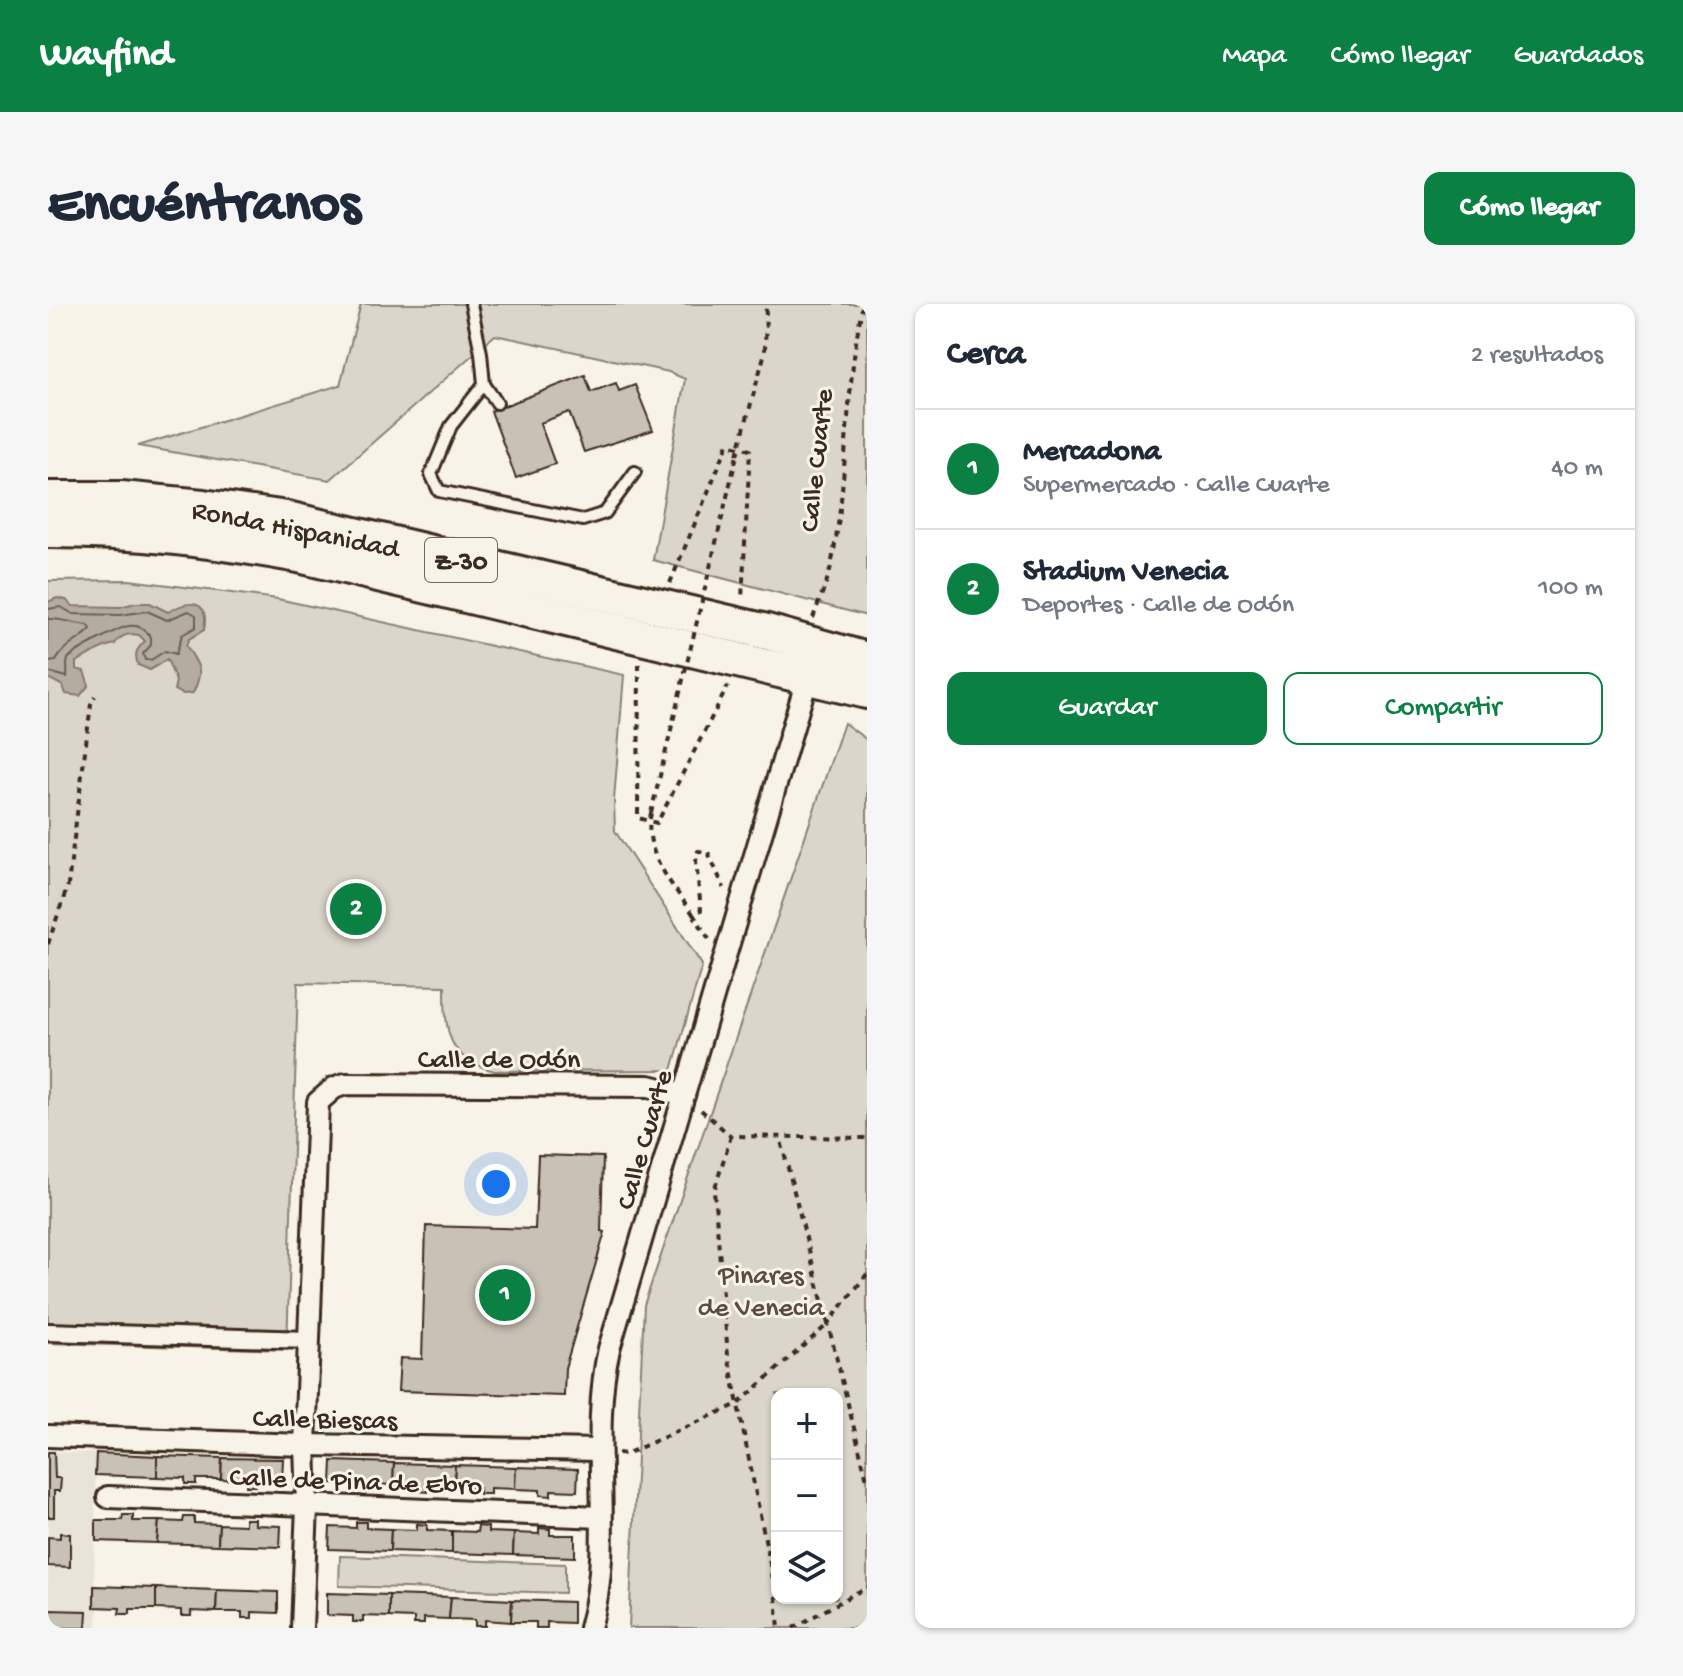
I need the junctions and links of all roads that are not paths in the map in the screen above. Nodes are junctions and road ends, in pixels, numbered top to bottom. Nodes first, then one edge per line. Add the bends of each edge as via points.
1 (471, 304) edge
2 (484, 384) junction
3 (497, 403) dead end
4 (635, 472) dead end
5 (48, 499) edge
6 (48, 530) edge
7 (808, 646) junction
8 (867, 660) edge
9 (867, 691) edge
10 (684, 1095) junction
11 (48, 1332) edge
12 (309, 1340) junction
13 (48, 1436) edge
14 (305, 1445) junction
15 (600, 1450) junction
16 (108, 1497) dead end
17 (307, 1506) junction
18 (601, 1517) junction
19 (302, 1628) edge
20 (590, 1628) edge

1 - 2 lane
2 - 3 lane
2 - 4 lane via 451,426 431,474 439,491 583,520 605,513
5 - 7 highway, Ronda Hispanidad / Z-30 via 121,499 287,519
6 - 7 highway, Ronda Hispanidad / Z-30 via 208,538
7 - 8 highway, Ronda Hispanidad / Z-30
7 - 9 highway, Ronda Hispanidad / Z-30
7 - 10 street, Calle Cuarte
10 - 12 street, Calle de Odón via 649,1086 334,1088 318,1102
10 - 15 street, Calle Cuarte via 609,1349
11 - 12 street
12 - 14 street
13 - 14 street, Calle Biescas
14 - 15 street, Calle Biescas
14 - 17 street
15 - 18 street, Calle Cuarte
16 - 17 street, Calle de Pina de Ebro
17 - 18 street, Calle de Pina de Ebro
17 - 19 street
18 - 20 street, Calle Cuarte via 600,1580

